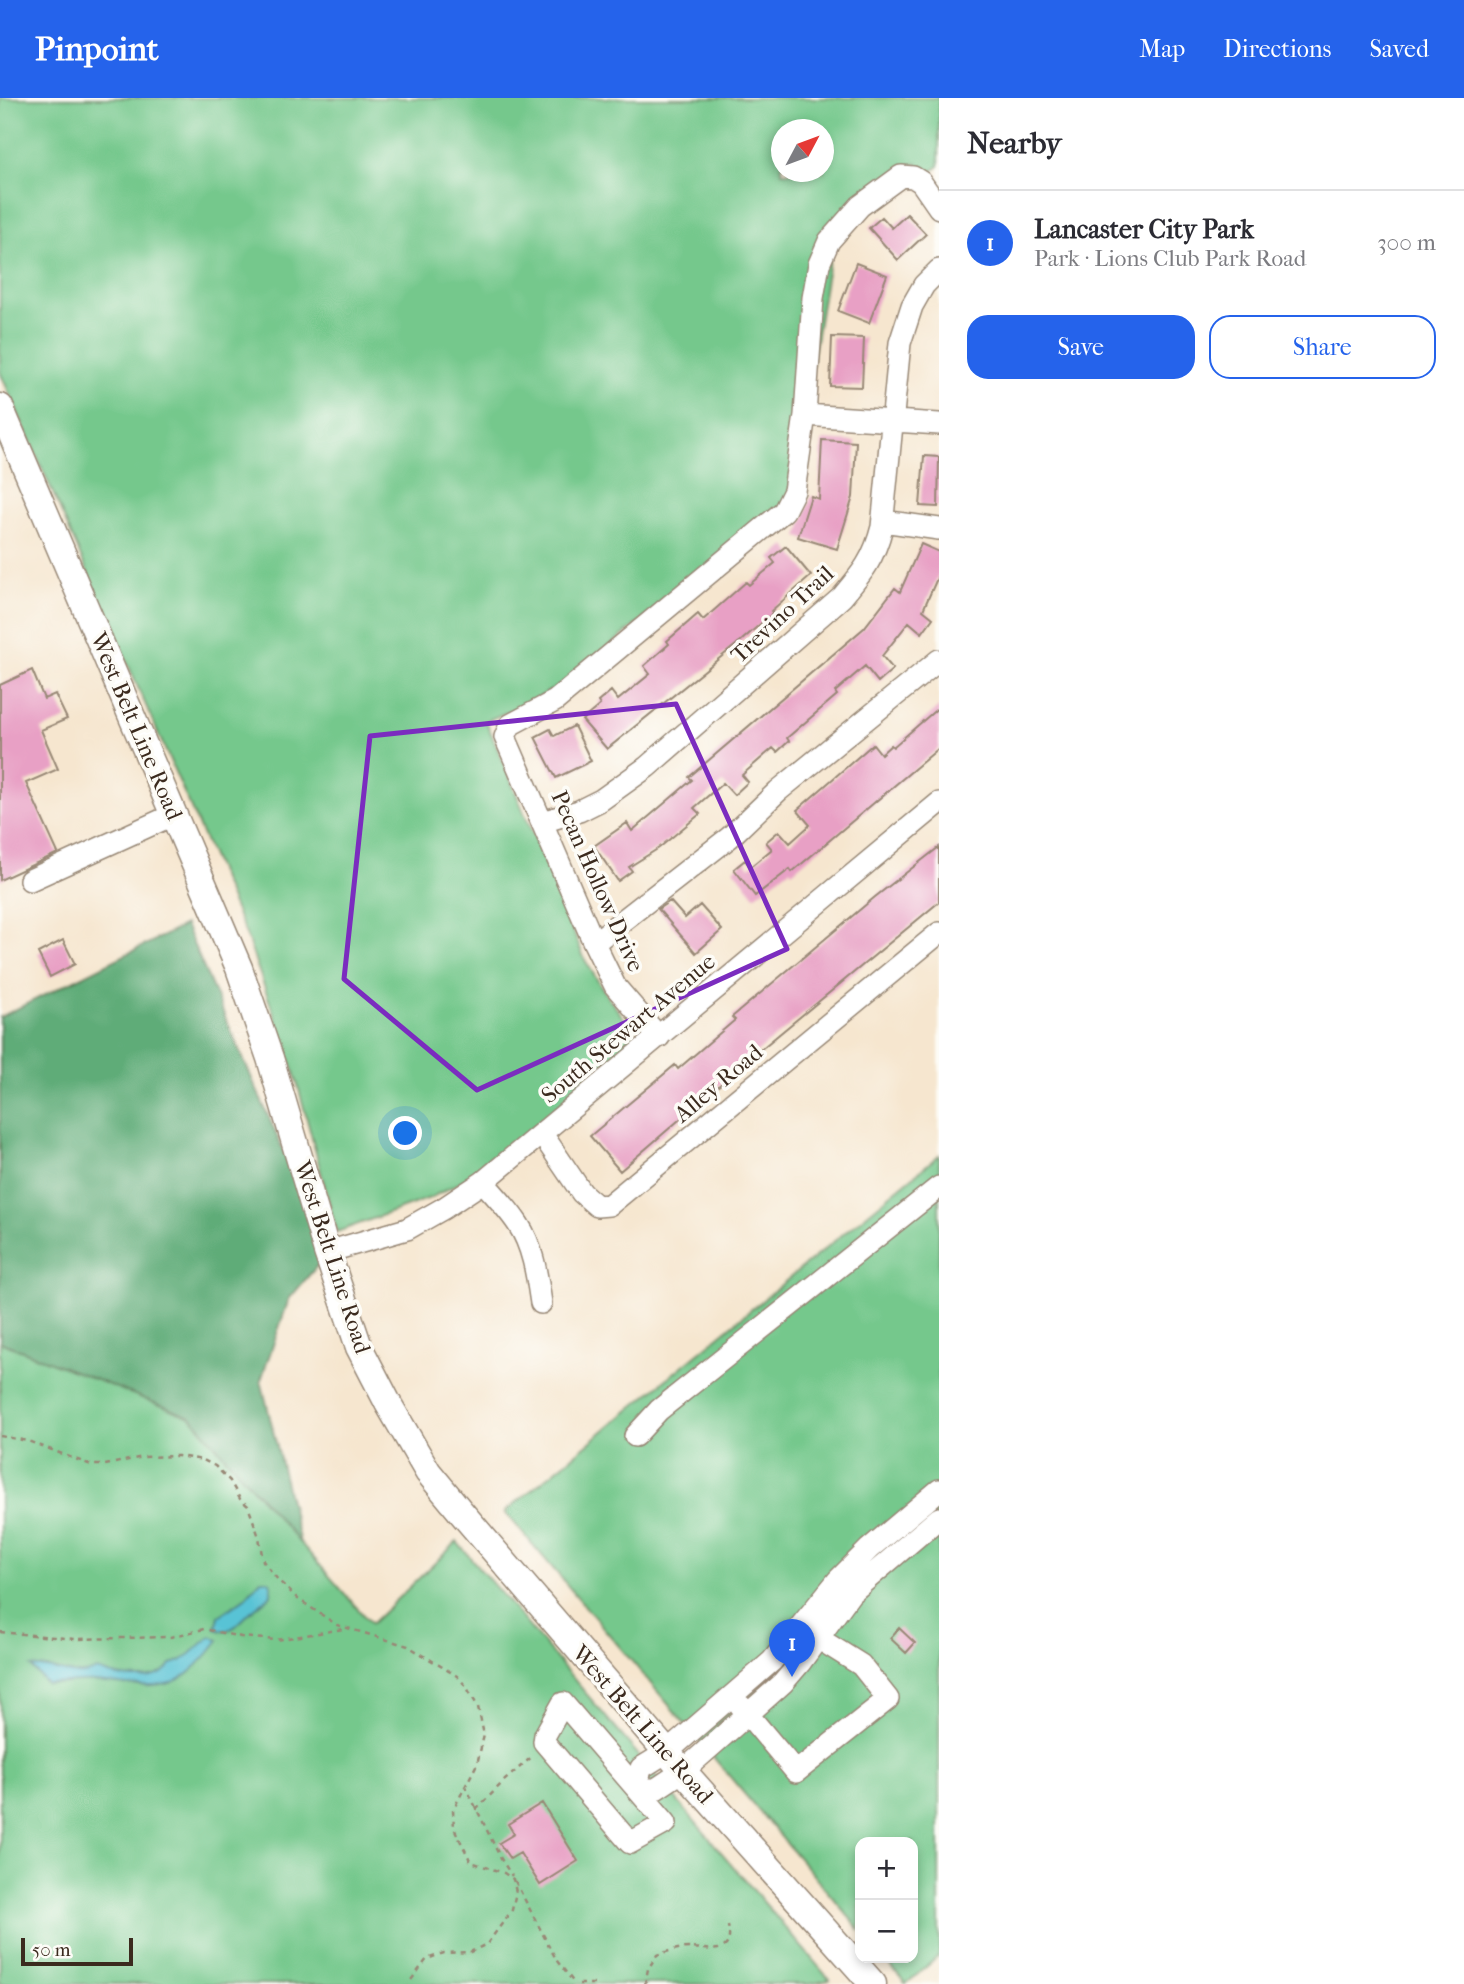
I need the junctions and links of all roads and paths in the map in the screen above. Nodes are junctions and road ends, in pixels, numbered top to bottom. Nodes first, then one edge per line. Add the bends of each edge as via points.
1 (939, 208) edge
2 (939, 270) edge
3 (0, 407) edge
4 (805, 415) junction
5 (892, 420) junction
6 (939, 424) edge
7 (7, 442) edge
8 (883, 521) junction
9 (939, 529) edge
10 (939, 660) edge
11 (939, 803) edge
12 (174, 814) junction
13 (542, 822) junction
14 (30, 880) dead end
15 (939, 933) edge
16 (594, 943) junction
17 (659, 1037) junction
18 (542, 1134) junction
19 (483, 1182) junction
20 (939, 1187) edge
21 (327, 1252) junction
22 (541, 1303) dead end
23 (0, 1436) edge
24 (635, 1436) dead end
25 (939, 1490) edge
26 (939, 1518) edge
27 (834, 1599) junction
28 (799, 1626) junction
29 (347, 1629) junction
30 (0, 1632) edge
31 (817, 1637) junction
32 (732, 1696) junction
33 (748, 1714) junction
34 (544, 1742) junction
35 (675, 1761) junction
36 (465, 1785) junction
37 (636, 1788) junction
38 (476, 1810) junction
39 (513, 1879) junction
40 (729, 1926) dead end
41 (408, 1984) edge
42 (577, 1984) edge
43 (597, 1984) edge
44 (645, 1984) edge
45 (873, 1984) edge

1 - 4 street via 913,177 901,176 860,205 829,241 813,298
2 - 5 street, Trevino Trail via 912,306 900,343
3 - 7 main road, West Belt Line Road
4 - 5 street
4 - 13 street, Pecan Hollow Drive via 794,491 784,511 555,701 510,726 505,737
5 - 6 street
5 - 8 street, Trevino Trail
7 - 12 main road, West Belt Line Road
8 - 9 street
8 - 13 street, Trevino Trail via 876,550 842,597 752,677 601,800
10 - 16 street via 778,791 730,837
11 - 17 street, South Stewart Avenue
12 - 14 street
12 - 21 main road, West Belt Line Road via 257,1019
13 - 16 street, Pecan Hollow Drive
15 - 18 street, Alley Road via 609,1205 597,1206 582,1193
16 - 17 street, Pecan Hollow Drive via 615,986
17 - 18 street, South Stewart Avenue
18 - 19 street, South Stewart Avenue
19 - 21 street, South Stewart Avenue via 407,1229
19 - 22 street via 520,1226 537,1273
20 - 24 street via 659,1410
21 - 35 main road, West Belt Line Road via 359,1347 428,1472
23 - 29 path via 28,1441 91,1465 178,1457 215,1466 248,1506 268,1569 315,1612
25 - 27 street via 869,1549
26 - 27 street
27 - 28 street
27 - 31 street
28 - 31 street
28 - 32 street via 772,1661
29 - 30 path via 276,1640 204,1629 170,1636 75,1639
29 - 36 path via 408,1646 466,1686 478,1707 484,1735 477,1764
31 - 33 street via 783,1683
31 - 33 street via 861,1665 888,1699 796,1772
32 - 33 street
32 - 35 street
33 - 35 street
34 - 37 street via 563,1703
34 - 37 street via 630,1843 666,1823
34 - 38 path
35 - 37 street via 642,1768
35 - 45 main road, West Belt Line Road
36 - 38 path
36 - 39 path via 453,1810 454,1828 468,1858
38 - 39 path
39 - 41 path via 512,1910 487,1944 470,1952 427,1959
39 - 42 path via 557,1961
40 - 44 path via 728,1941 718,1950 687,1948 656,1955
42 - 43 path

